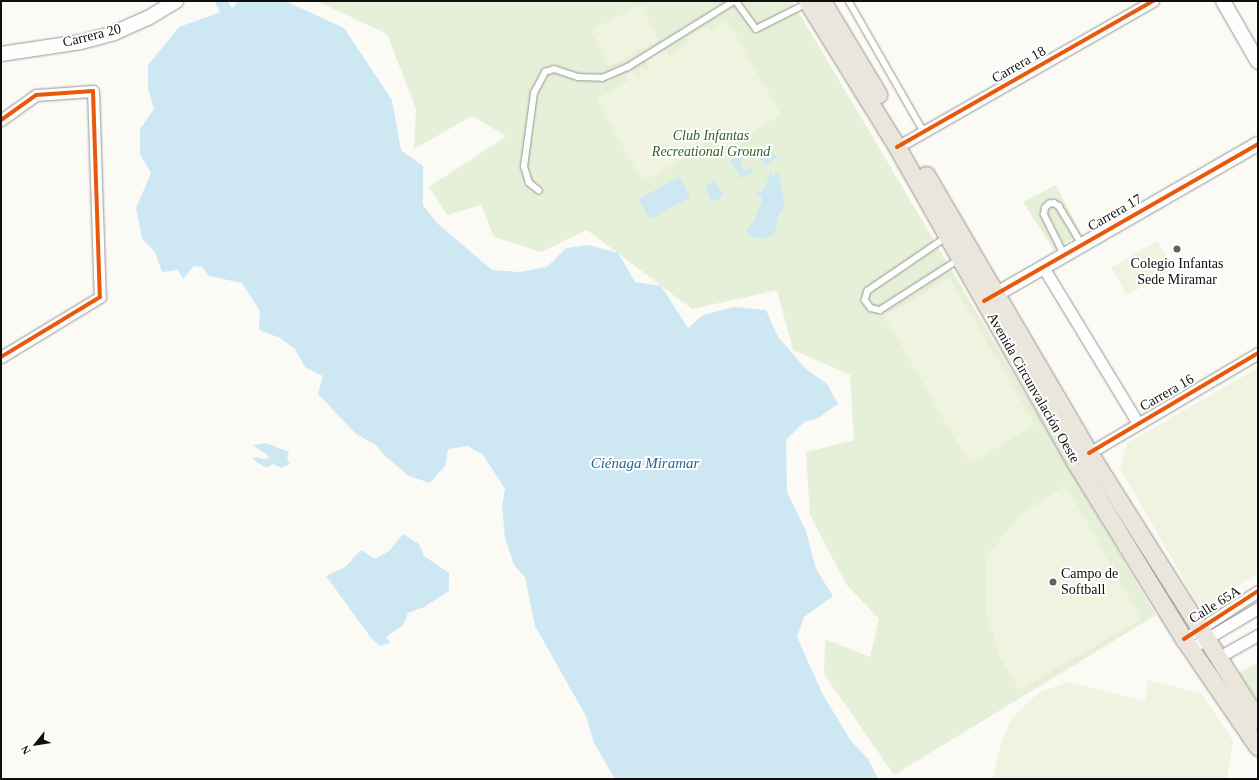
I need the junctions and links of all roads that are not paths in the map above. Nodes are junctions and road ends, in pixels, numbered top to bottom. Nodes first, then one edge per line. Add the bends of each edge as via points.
1 (176, 1) edge
2 (735, 1) edge
3 (849, 1) edge
4 (1153, 1) edge
5 (1223, 1) edge
6 (812, 2) edge
7 (1, 54) edge
8 (1258, 62) edge
9 (1, 120) edge
10 (924, 132) junction
11 (1258, 144) edge
12 (901, 145) junction
13 (539, 191) dead end
14 (948, 237) junction
15 (1083, 244) junction
16 (1064, 255) junction
17 (960, 258) junction
18 (1043, 267) junction
19 (990, 298) junction
20 (1258, 353) edge
21 (1, 357) edge
22 (1138, 423) junction
23 (1089, 454) junction
24 (1258, 591) edge
25 (1258, 608) edge
26 (1258, 635) edge
27 (1195, 639) junction
28 (1217, 658) junction
29 (1258, 720) edge
30 (1258, 747) edge

1 - 7 street, Carrera 20 via 148,18 114,33 80,42
2 - 6 lane via 756,29
2 - 13 lane via 628,67 602,78 578,77 554,69 545,72 534,94 524,167 529,183
3 - 10 lane
4 - 10 street, Carrera 18
5 - 8 street
6 - 12 main road, Avenida Circunvalación Oeste
9 - 21 street via 36,96 93,91 100,297
10 - 12 street, Carrera 18
11 - 15 street, Carrera 17
12 - 14 main road, Avenida Circunvalación Oeste
12 - 19 main road, Avenida Circunvalación Oeste
14 - 17 main road, Avenida Circunvalación Oeste
14 - 17 lane via 868,291 865,300 871,308 880,310
15 - 16 street, Carrera 17
15 - 16 lane via 1059,206 1049,204 1044,215
16 - 18 street, Carrera 17
17 - 19 main road, Avenida Circunvalación Oeste
18 - 19 street, Carrera 17
18 - 22 street
19 - 23 main road, Avenida Circunvalación Oeste
19 - 27 main road, Avenida Circunvalación Oeste via 1076,463
20 - 22 street, Carrera 16
22 - 23 street, Carrera 16
23 - 27 main road, Avenida Circunvalación Oeste
24 - 27 street, Calle 65A
25 - 27 street
26 - 28 street
27 - 28 main road, Avenida Circunvalación Oeste
27 - 30 main road, Avenida Circunvalación Oeste
28 - 29 main road, Avenida Circunvalación Oeste

